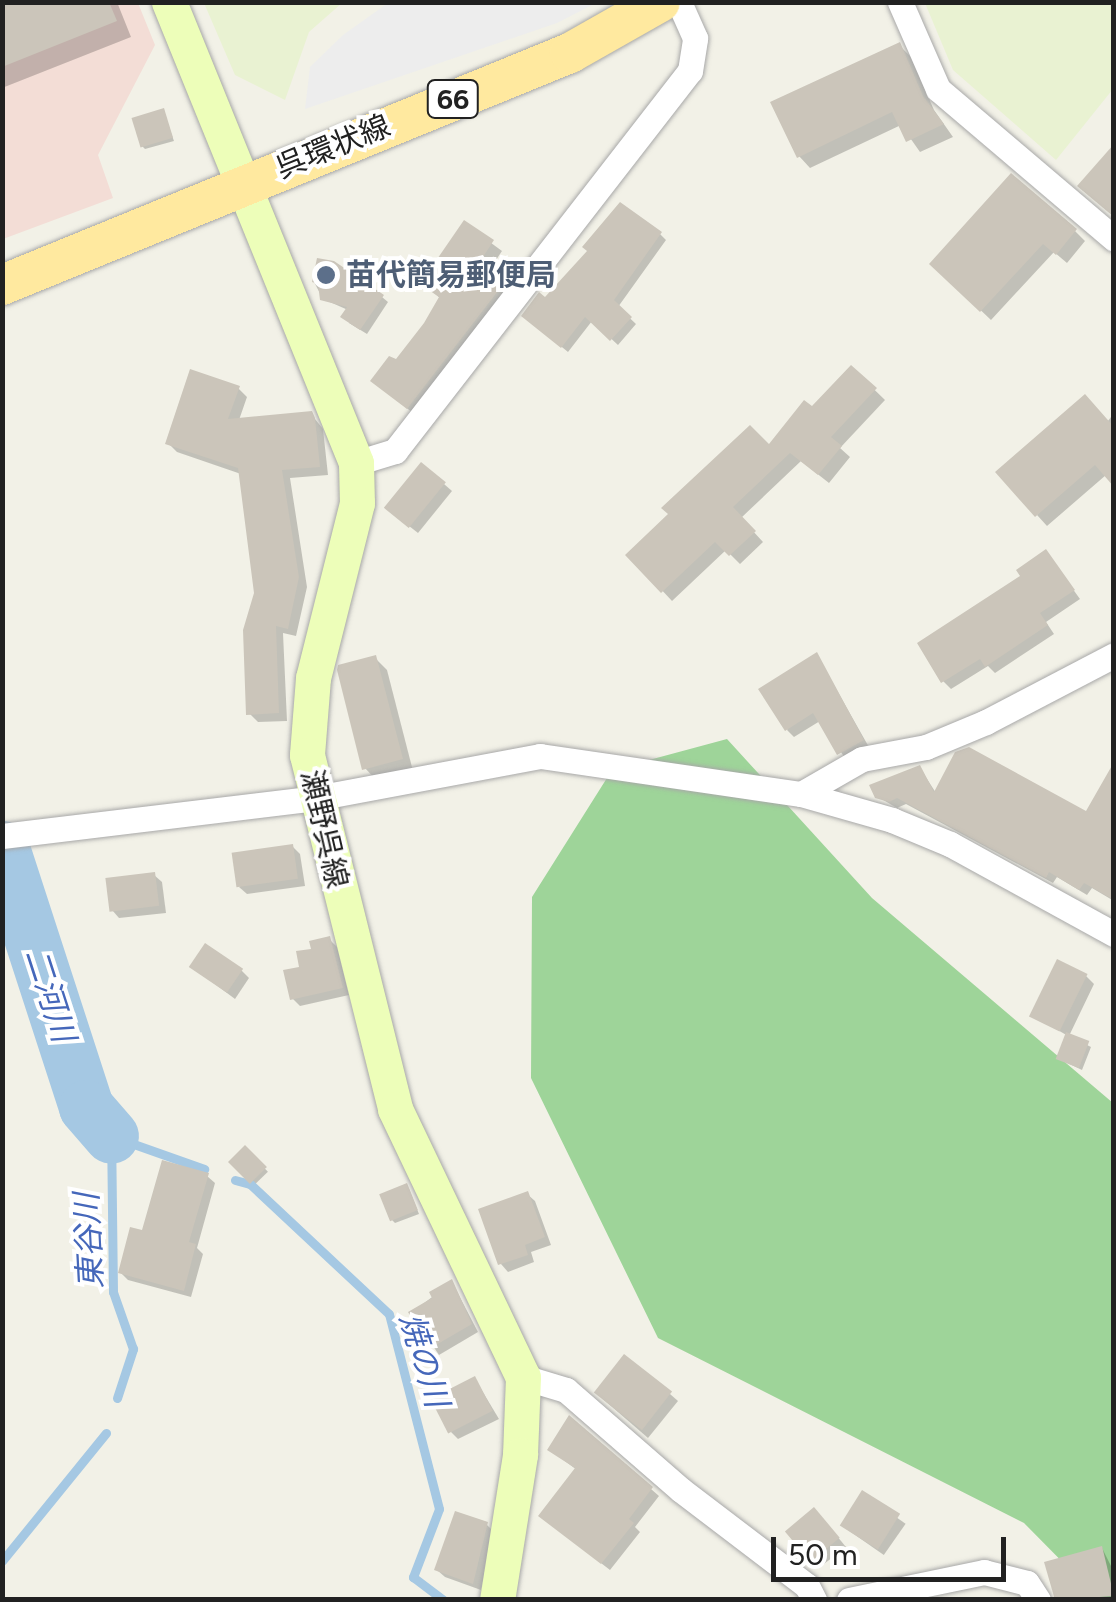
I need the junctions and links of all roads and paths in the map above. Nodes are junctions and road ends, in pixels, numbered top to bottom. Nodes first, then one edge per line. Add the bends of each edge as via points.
1 (169, 2) edge
2 (660, 2) edge
3 (680, 2) edge
4 (900, 2) edge
5 (241, 184) junction
6 (1114, 239) edge
7 (2, 285) edge
8 (356, 463) junction
9 (1114, 655) edge
10 (800, 794) junction
11 (316, 798) junction
12 (2, 836) edge
13 (1114, 934) edge
14 (523, 1376) junction
15 (497, 1600) edge
16 (814, 1600) edge
17 (848, 1600) edge
18 (1038, 1600) edge

1 - 5 main road, 瀬野呉線
2 - 5 main road, 呉環状線 / 66 via 570,52
3 - 8 street via 695,38 690,70 395,451
4 - 6 street via 938,89
5 - 7 main road, 呉環状線 / 66
5 - 8 main road, 瀬野呉線
8 - 11 main road, 瀬野呉線 via 357,503 313,678 308,755
9 - 10 street via 986,722 926,747 862,759
10 - 11 street via 540,756
10 - 13 street via 950,844
11 - 12 street
11 - 14 main road, 瀬野呉線 via 395,1109
14 - 15 main road, 瀬野呉線 via 520,1456
14 - 16 street via 566,1390 681,1490 807,1586
17 - 18 street via 984,1572 1027,1583

